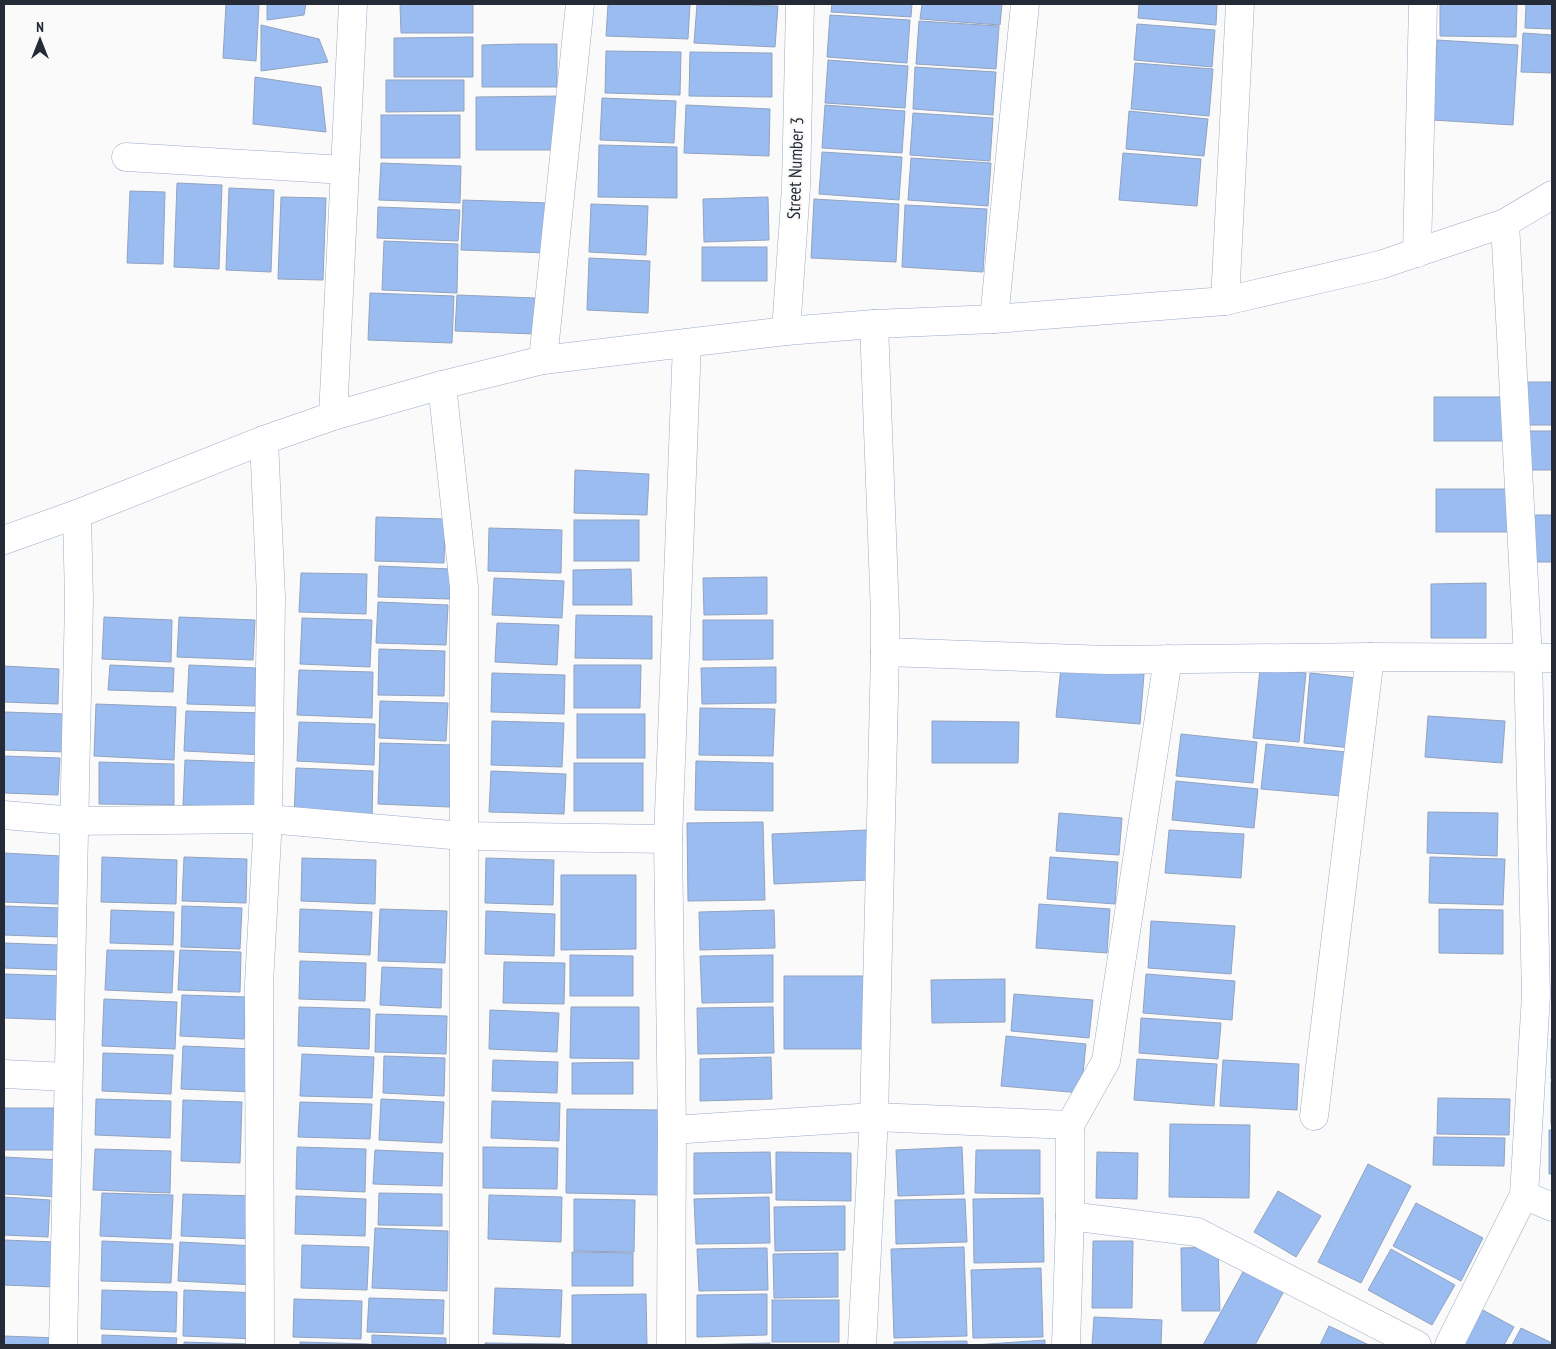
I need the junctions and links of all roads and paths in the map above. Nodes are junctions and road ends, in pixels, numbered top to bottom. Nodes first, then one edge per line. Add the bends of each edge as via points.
1 (353, 4) edge
2 (580, 4) edge
3 (800, 4) edge
4 (1025, 4) edge
5 (1240, 4) edge
6 (1424, 4) edge
7 (126, 157) dead end
8 (345, 170) junction
9 (1552, 195) edge
10 (1505, 223) junction
11 (1417, 253) junction
12 (1225, 301) junction
13 (994, 319) junction
14 (874, 324) junction
15 (786, 331) junction
16 (687, 343) junction
17 (543, 360) junction
18 (442, 385) junction
19 (333, 416) junction
20 (264, 440) junction
21 (77, 514) junction
22 (4, 540) edge
23 (885, 652) junction
24 (1370, 657) junction
25 (1540, 658) edge
26 (1168, 659) junction
27 (4, 814) edge
28 (268, 819) junction
29 (74, 822) junction
30 (463, 836) junction
31 (1542, 837) edge
32 (668, 839) junction
33 (4, 1074) edge
34 (68, 1076) junction
35 (1314, 1116) dead end
36 (874, 1117) junction
37 (1070, 1125) junction
38 (672, 1130) junction
39 (1524, 1195) junction
40 (1552, 1207) edge
41 (1070, 1216) junction
42 (63, 1345) edge
43 (260, 1345) edge
44 (464, 1345) edge
45 (671, 1345) edge
46 (862, 1345) edge
47 (1066, 1345) edge
48 (1417, 1345) edge
49 (1449, 1345) edge

1 - 8 street
2 - 17 street
3 - 15 street, Street Number 3 via 796,187
4 - 13 street
5 - 12 street
6 - 11 street
7 - 8 street
8 - 19 street
9 - 10 street
10 - 11 street
10 - 25 street
11 - 12 street via 1380,266
12 - 13 street
13 - 14 street
14 - 15 street
14 - 23 street
15 - 16 street
16 - 17 street
16 - 32 street
17 - 18 street
18 - 19 street
18 - 30 street via 464,587
19 - 20 street
20 - 21 street
20 - 28 street via 271,597
21 - 22 street
21 - 29 street via 79,600
23 - 26 street
23 - 36 street
24 - 25 street
24 - 26 street
24 - 35 street
25 - 31 street
26 - 37 street via 1106,1061
27 - 29 street
28 - 29 street
28 - 30 street
28 - 43 street via 259,983
29 - 34 street
30 - 32 street
30 - 44 street
31 - 39 street
32 - 38 street
33 - 34 street
34 - 42 street
36 - 37 street
36 - 38 street
36 - 46 street
37 - 41 street
38 - 45 street
39 - 40 street
39 - 49 street
41 - 47 street
41 - 48 street via 1197,1232

